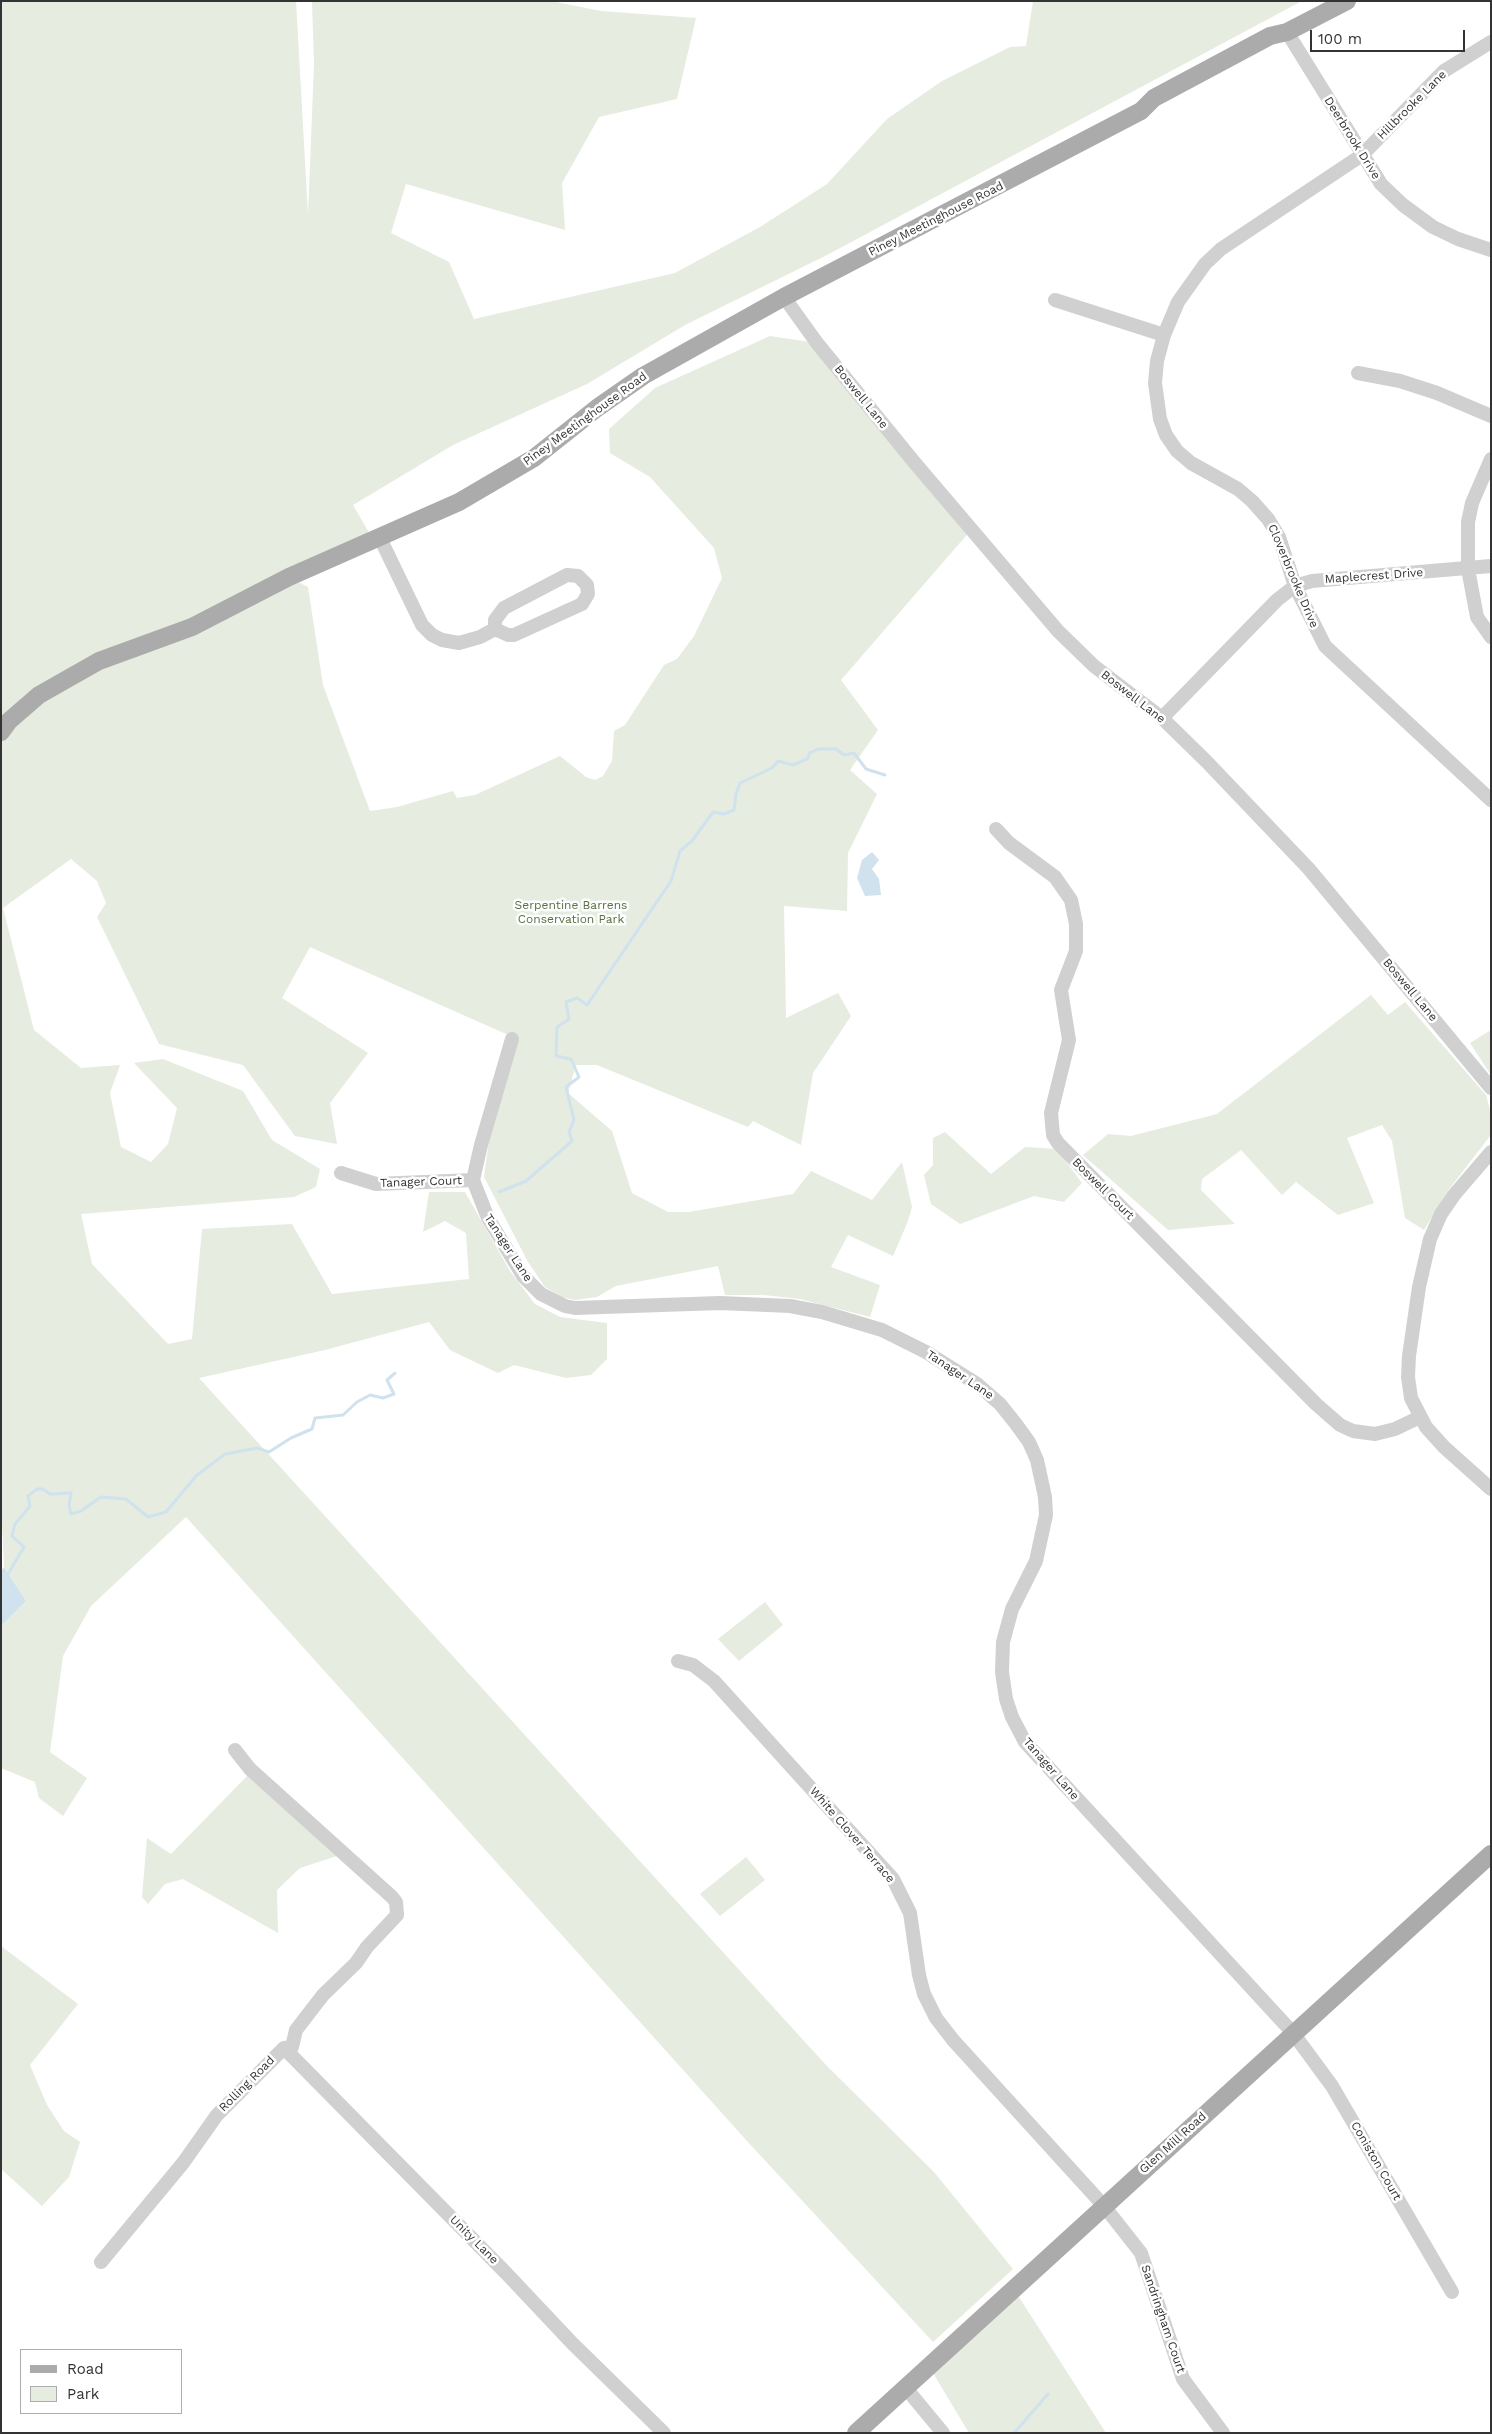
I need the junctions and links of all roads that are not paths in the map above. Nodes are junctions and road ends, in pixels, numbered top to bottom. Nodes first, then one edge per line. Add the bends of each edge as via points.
1 (1347, 1) edge
2 (1287, 32) junction
3 (1491, 42) edge
4 (1362, 155) junction
5 (1491, 250) edge
6 (784, 297) junction
7 (1055, 300) dead end
8 (1164, 336) junction
9 (1358, 373) dead end
10 (1491, 416) edge
11 (1491, 459) edge
12 (380, 538) junction
13 (1491, 566) edge
14 (1468, 569) junction
15 (1295, 586) junction
16 (495, 629) junction
17 (1491, 637) edge
18 (1162, 718) junction
19 (1, 732) edge
20 (1491, 800) edge
21 (996, 829) dead end
22 (512, 1039) dead end
23 (1491, 1088) edge
24 (1491, 1152) edge
25 (341, 1173) dead end
26 (473, 1180) junction
27 (1420, 1417) junction
28 (1491, 1490) edge
29 (678, 1661) dead end
30 (235, 1750) dead end
31 (1491, 1854) edge
32 (1293, 2033) junction
33 (284, 2048) junction
34 (1104, 2206) junction
35 (100, 2262) dead end
36 (1452, 2292) dead end
37 (905, 2387) junction
38 (664, 2433) edge
39 (856, 2433) edge
40 (943, 2433) edge
41 (1223, 2433) edge

1 - 2 main road, Piney Meetinghouse Road
2 - 4 street, Deerbrook Drive
2 - 6 main road, Piney Meetinghouse Road via 1276,46 1158,108 1141,110
3 - 4 street, Hillbrooke Lane via 1444,71
4 - 5 street, Deerbrook Drive via 1381,184 1403,206 1441,231
4 - 8 street, Cloverbrooke Drive via 1221,249 1188,285
6 - 12 main road, Piney Meetinghouse Road via 642,376 534,458 458,502
6 - 18 street, Boswell Lane via 908,455 1058,631 1094,666
7 - 8 street
8 - 15 street, Cloverbrooke Drive via 1155,383 1160,419 1166,435 1191,464 1238,489 1268,519 1279,537
9 - 10 street via 1400,381
11 - 14 street via 1481,478 1468,522
12 - 16 street via 422,625 432,635 459,643
12 - 19 main road, Piney Meetinghouse Road via 289,577 192,627 99,661 39,695
13 - 14 street, Maplecrest Drive
14 - 15 street, Maplecrest Drive via 1312,581
14 - 17 street via 1477,617
15 - 18 street, Maplecrest Drive via 1277,600
15 - 20 street, Cloverbrooke Drive via 1325,646
16 - 16 street via 514,635 582,604 588,594 587,585 578,576 567,575 504,608 495,620
18 - 23 street, Boswell Lane via 1309,869
21 - 27 street, Boswell Court via 1009,843 1055,877 1071,900 1076,951 1061,990 1069,1040 1051,1113 1053,1135 1058,1143 1340,1425 1353,1431 1375,1434
22 - 26 street
24 - 27 street via 1454,1195 1430,1239 1409,1356 1411,1398
25 - 26 street, Tanager Court via 376,1184
26 - 32 street, Tanager Lane via 488,1218 523,1276 540,1294 565,1306 605,1308 720,1303 790,1306 822,1312 882,1330 926,1352 977,1384 1000,1404 1029,1442 1046,1496 1046,1515 1036,1561 1012,1610 1004,1641 1002,1672 1012,1717 1025,1742
27 - 28 street via 1444,1447
29 - 34 street, White Clover Terrace via 693,1665 714,1681 893,1879 910,1913 918,1975 936,2018
30 - 33 street, Rolling Road via 250,1769 396,1902 397,1915 323,1996 296,2030 292,2047
31 - 32 main road, Glen Mill Road
32 - 34 main road, Glen Mill Road
32 - 36 street, Coniston Court via 1332,2086
33 - 35 street, Rolling Road via 217,2115 183,2163
33 - 38 street, Unity Lane
34 - 37 main road, Glen Mill Road
34 - 41 street, Sandringham Court via 1141,2253 1183,2379
37 - 39 main road, Glen Mill Road
37 - 40 street

